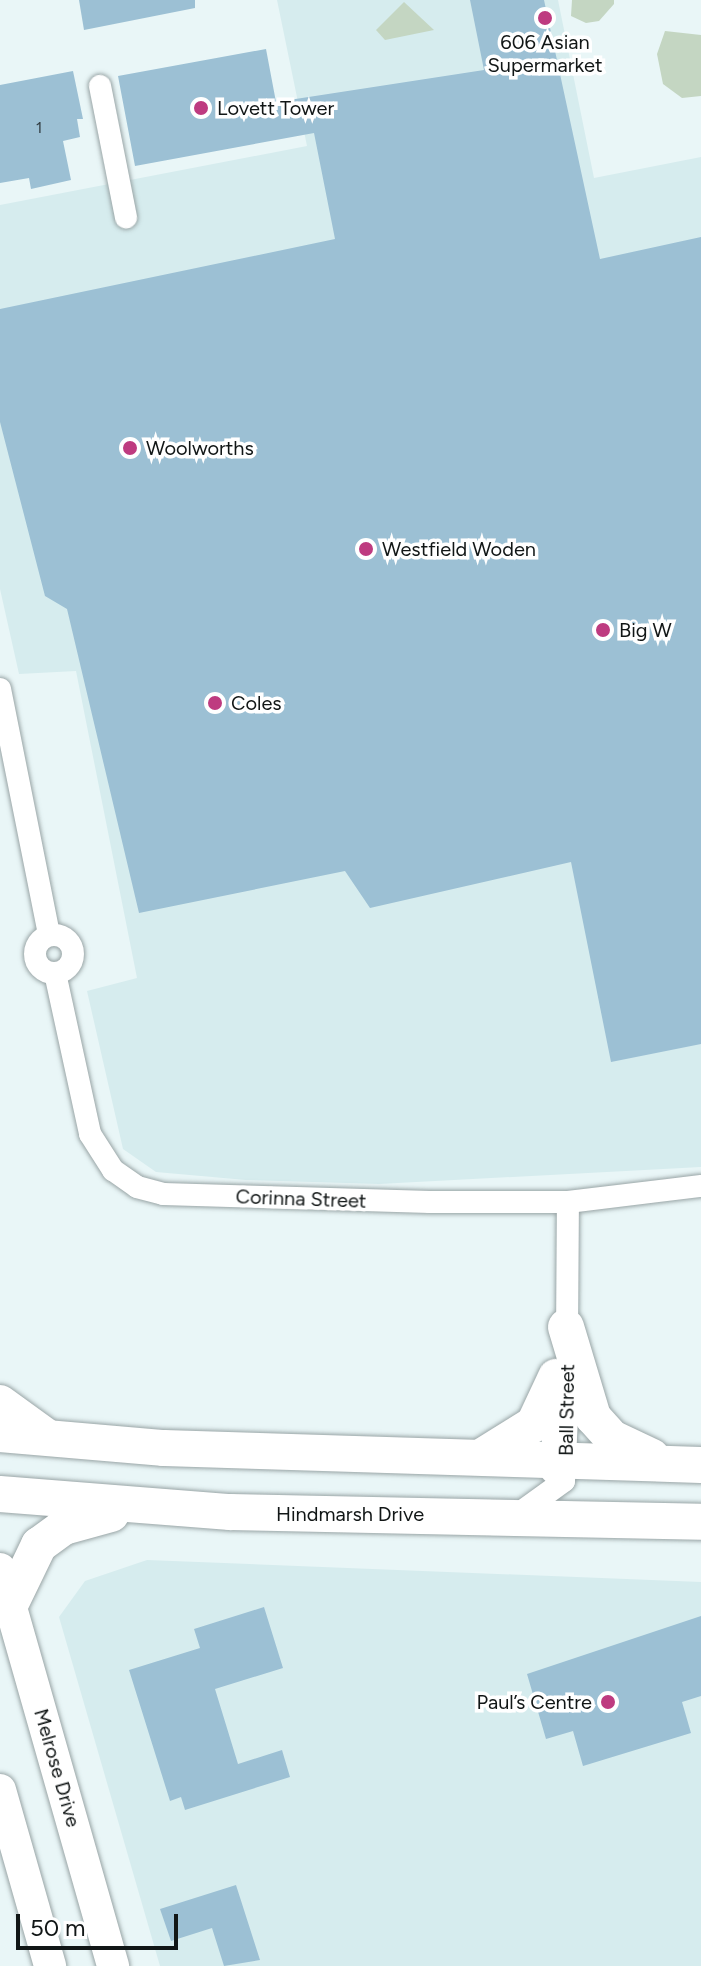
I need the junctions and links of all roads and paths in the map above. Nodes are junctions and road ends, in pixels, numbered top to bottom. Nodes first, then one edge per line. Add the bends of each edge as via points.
1 (100, 86) dead end
2 (126, 217) dead end
3 (0, 689) edge
4 (701, 1186) edge
5 (568, 1202) junction
6 (566, 1327) junction
7 (556, 1377) junction
8 (0, 1403) edge
9 (0, 1434) edge
10 (52, 1440) junction
11 (481, 1457) junction
12 (685, 1464) edge
13 (558, 1470) junction
14 (0, 1494) edge
15 (132, 1508) junction
16 (508, 1517) junction
17 (587, 1519) junction
18 (701, 1522) edge
19 (0, 1569) edge
20 (10, 1605) junction
21 (0, 1790) edge
22 (50, 1966) edge
23 (113, 1966) edge

1 - 2 street
3 - 5 street, Corinna Street via 49,935 67,940 73,952 67,969 55,973 90,1134 113,1170 137,1187 252,1198
4 - 5 street, Corinna Street
5 - 6 street, Ball Street
6 - 7 street, Ball Street
6 - 12 main road via 593,1417 612,1438
6 - 13 street, Ball Street
7 - 11 main road via 534,1424
7 - 13 street, Ball Street
8 - 10 main road
9 - 10 main road
10 - 11 main road
11 - 13 main road
12 - 13 main road
13 - 16 street
13 - 17 street
14 - 15 main road, Hindmarsh Drive
15 - 16 main road, Hindmarsh Drive
15 - 20 main road via 64,1527 39,1545
16 - 17 main road, Hindmarsh Drive
17 - 18 main road, Hindmarsh Drive
19 - 20 main road, Melrose Drive
20 - 23 main road, Melrose Drive
21 - 22 main road

